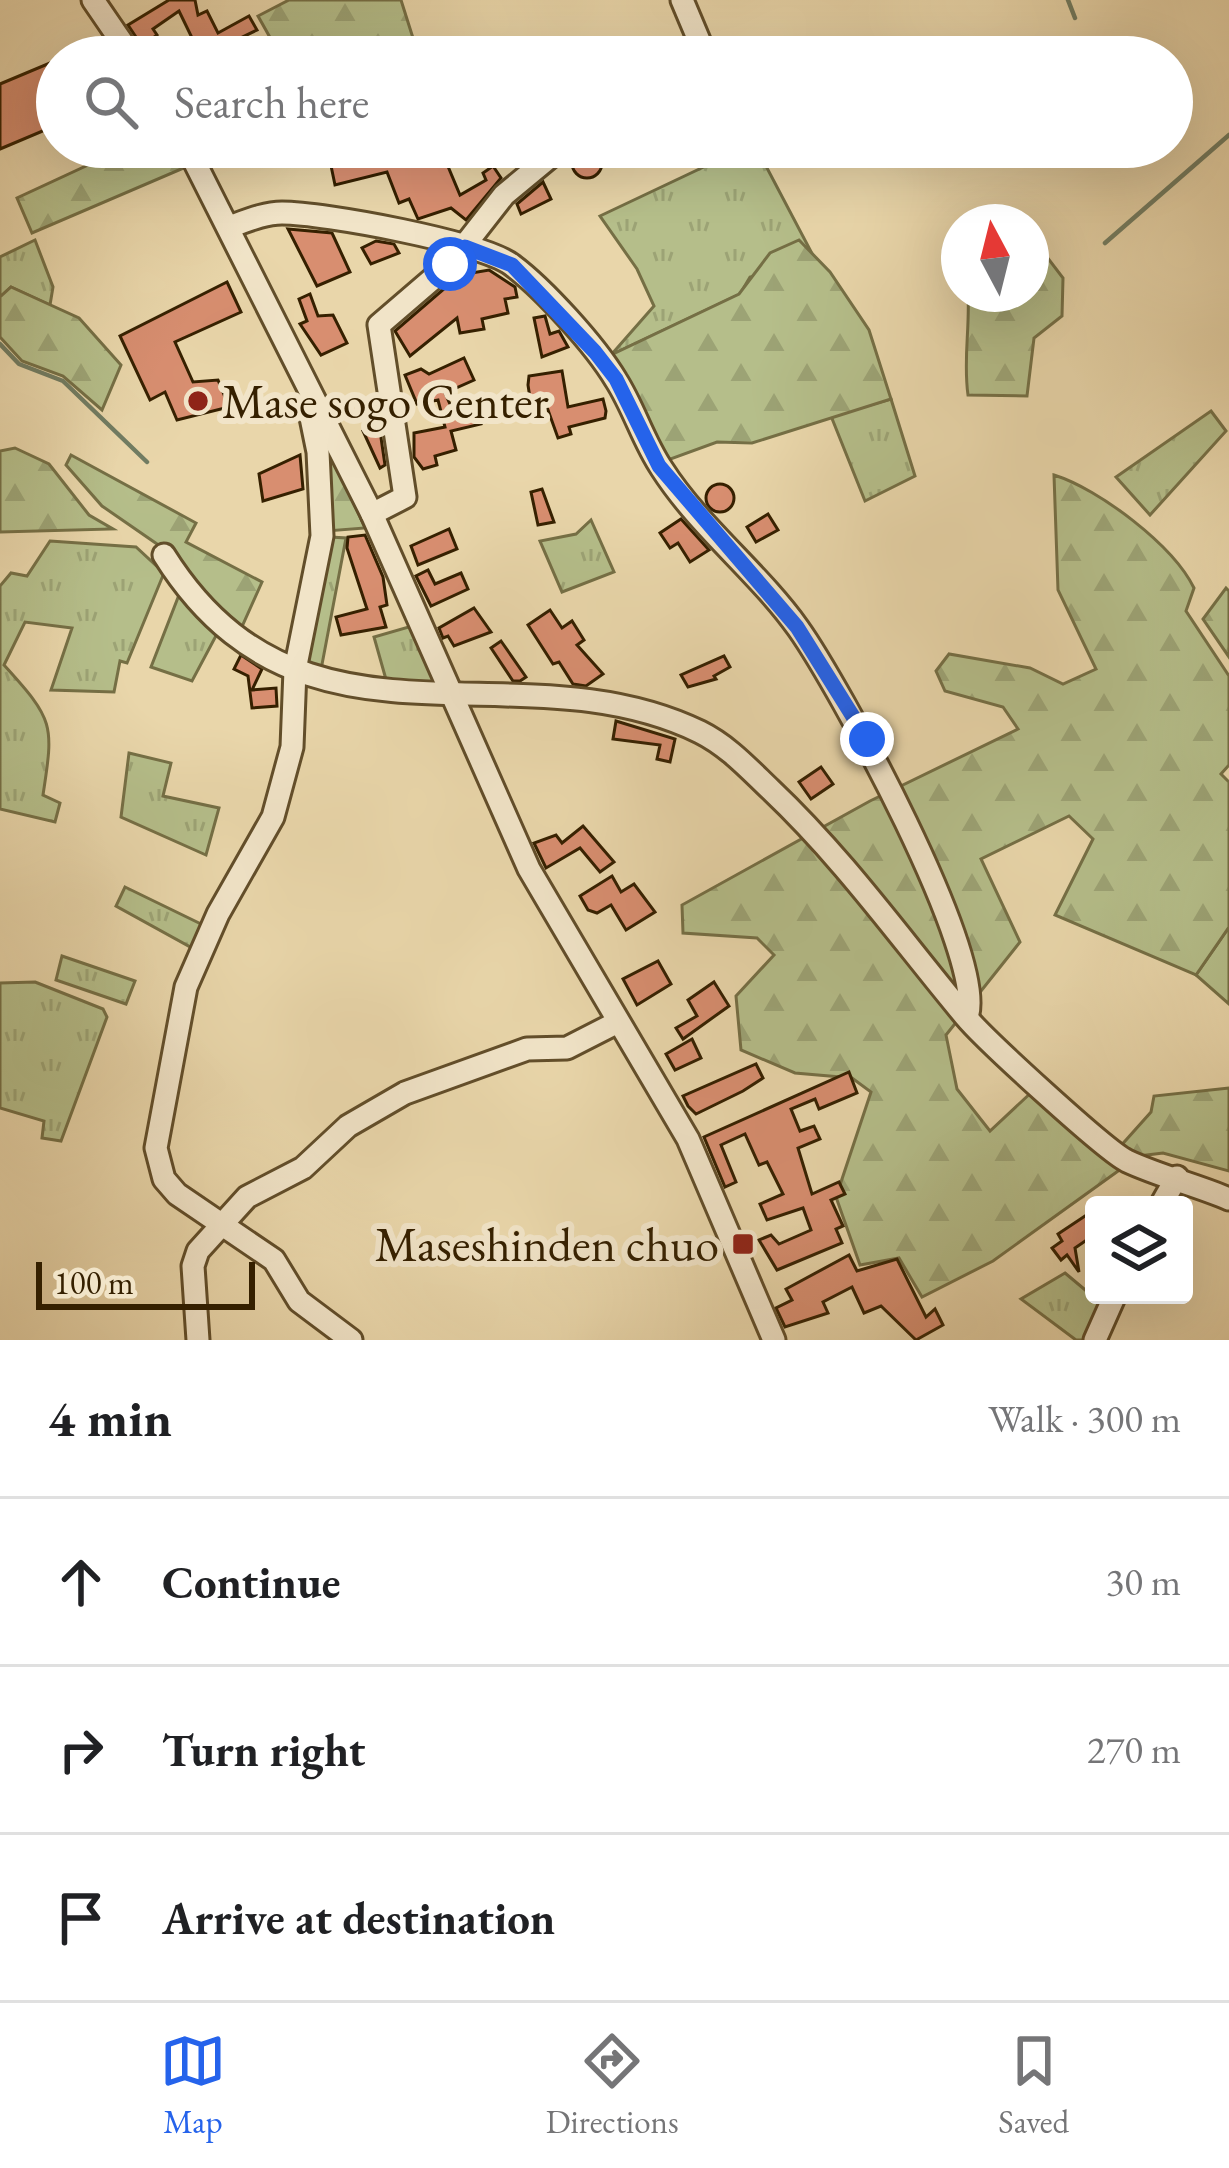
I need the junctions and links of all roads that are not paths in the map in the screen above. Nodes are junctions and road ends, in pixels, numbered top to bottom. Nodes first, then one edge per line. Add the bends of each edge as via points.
1 (93, 0) edge
2 (682, 0) edge
3 (118, 36) edge
4 (697, 36) edge
5 (199, 168) edge
6 (537, 168) edge
7 (230, 226) junction
8 (465, 247) junction
9 (313, 392) junction
10 (372, 514) junction
11 (164, 555) dead end
12 (295, 670) junction
13 (456, 697) junction
14 (967, 1018) junction
15 (619, 1022) junction
16 (1177, 1177) junction
17 (1166, 1196) edge
18 (1229, 1199) edge
19 (217, 1226) junction
20 (1111, 1304) edge
21 (198, 1340) edge
22 (351, 1340) edge
23 (774, 1340) edge
24 (1095, 1340) edge

1 - 3 street
2 - 4 street
5 - 7 street
6 - 8 street via 504,195
7 - 8 street via 286,212
7 - 9 street
8 - 10 street via 378,328 405,497
8 - 14 street via 512,265 595,352 680,494 797,627 867,739 922,862 953,939
9 - 10 street
9 - 12 street via 322,536
10 - 13 street
11 - 12 street via 206,613
12 - 13 street via 321,681
12 - 19 street via 292,747 280,796 186,987 156,1130 164,1179
13 - 14 street via 576,700 686,726 723,746 845,862
13 - 15 street via 529,869
14 - 16 street via 1125,1160
15 - 19 street via 567,1048 527,1049 405,1093
15 - 23 street via 698,1160
16 - 17 street
16 - 18 street
19 - 21 street via 193,1266
19 - 22 street via 274,1260 298,1301
20 - 24 street

